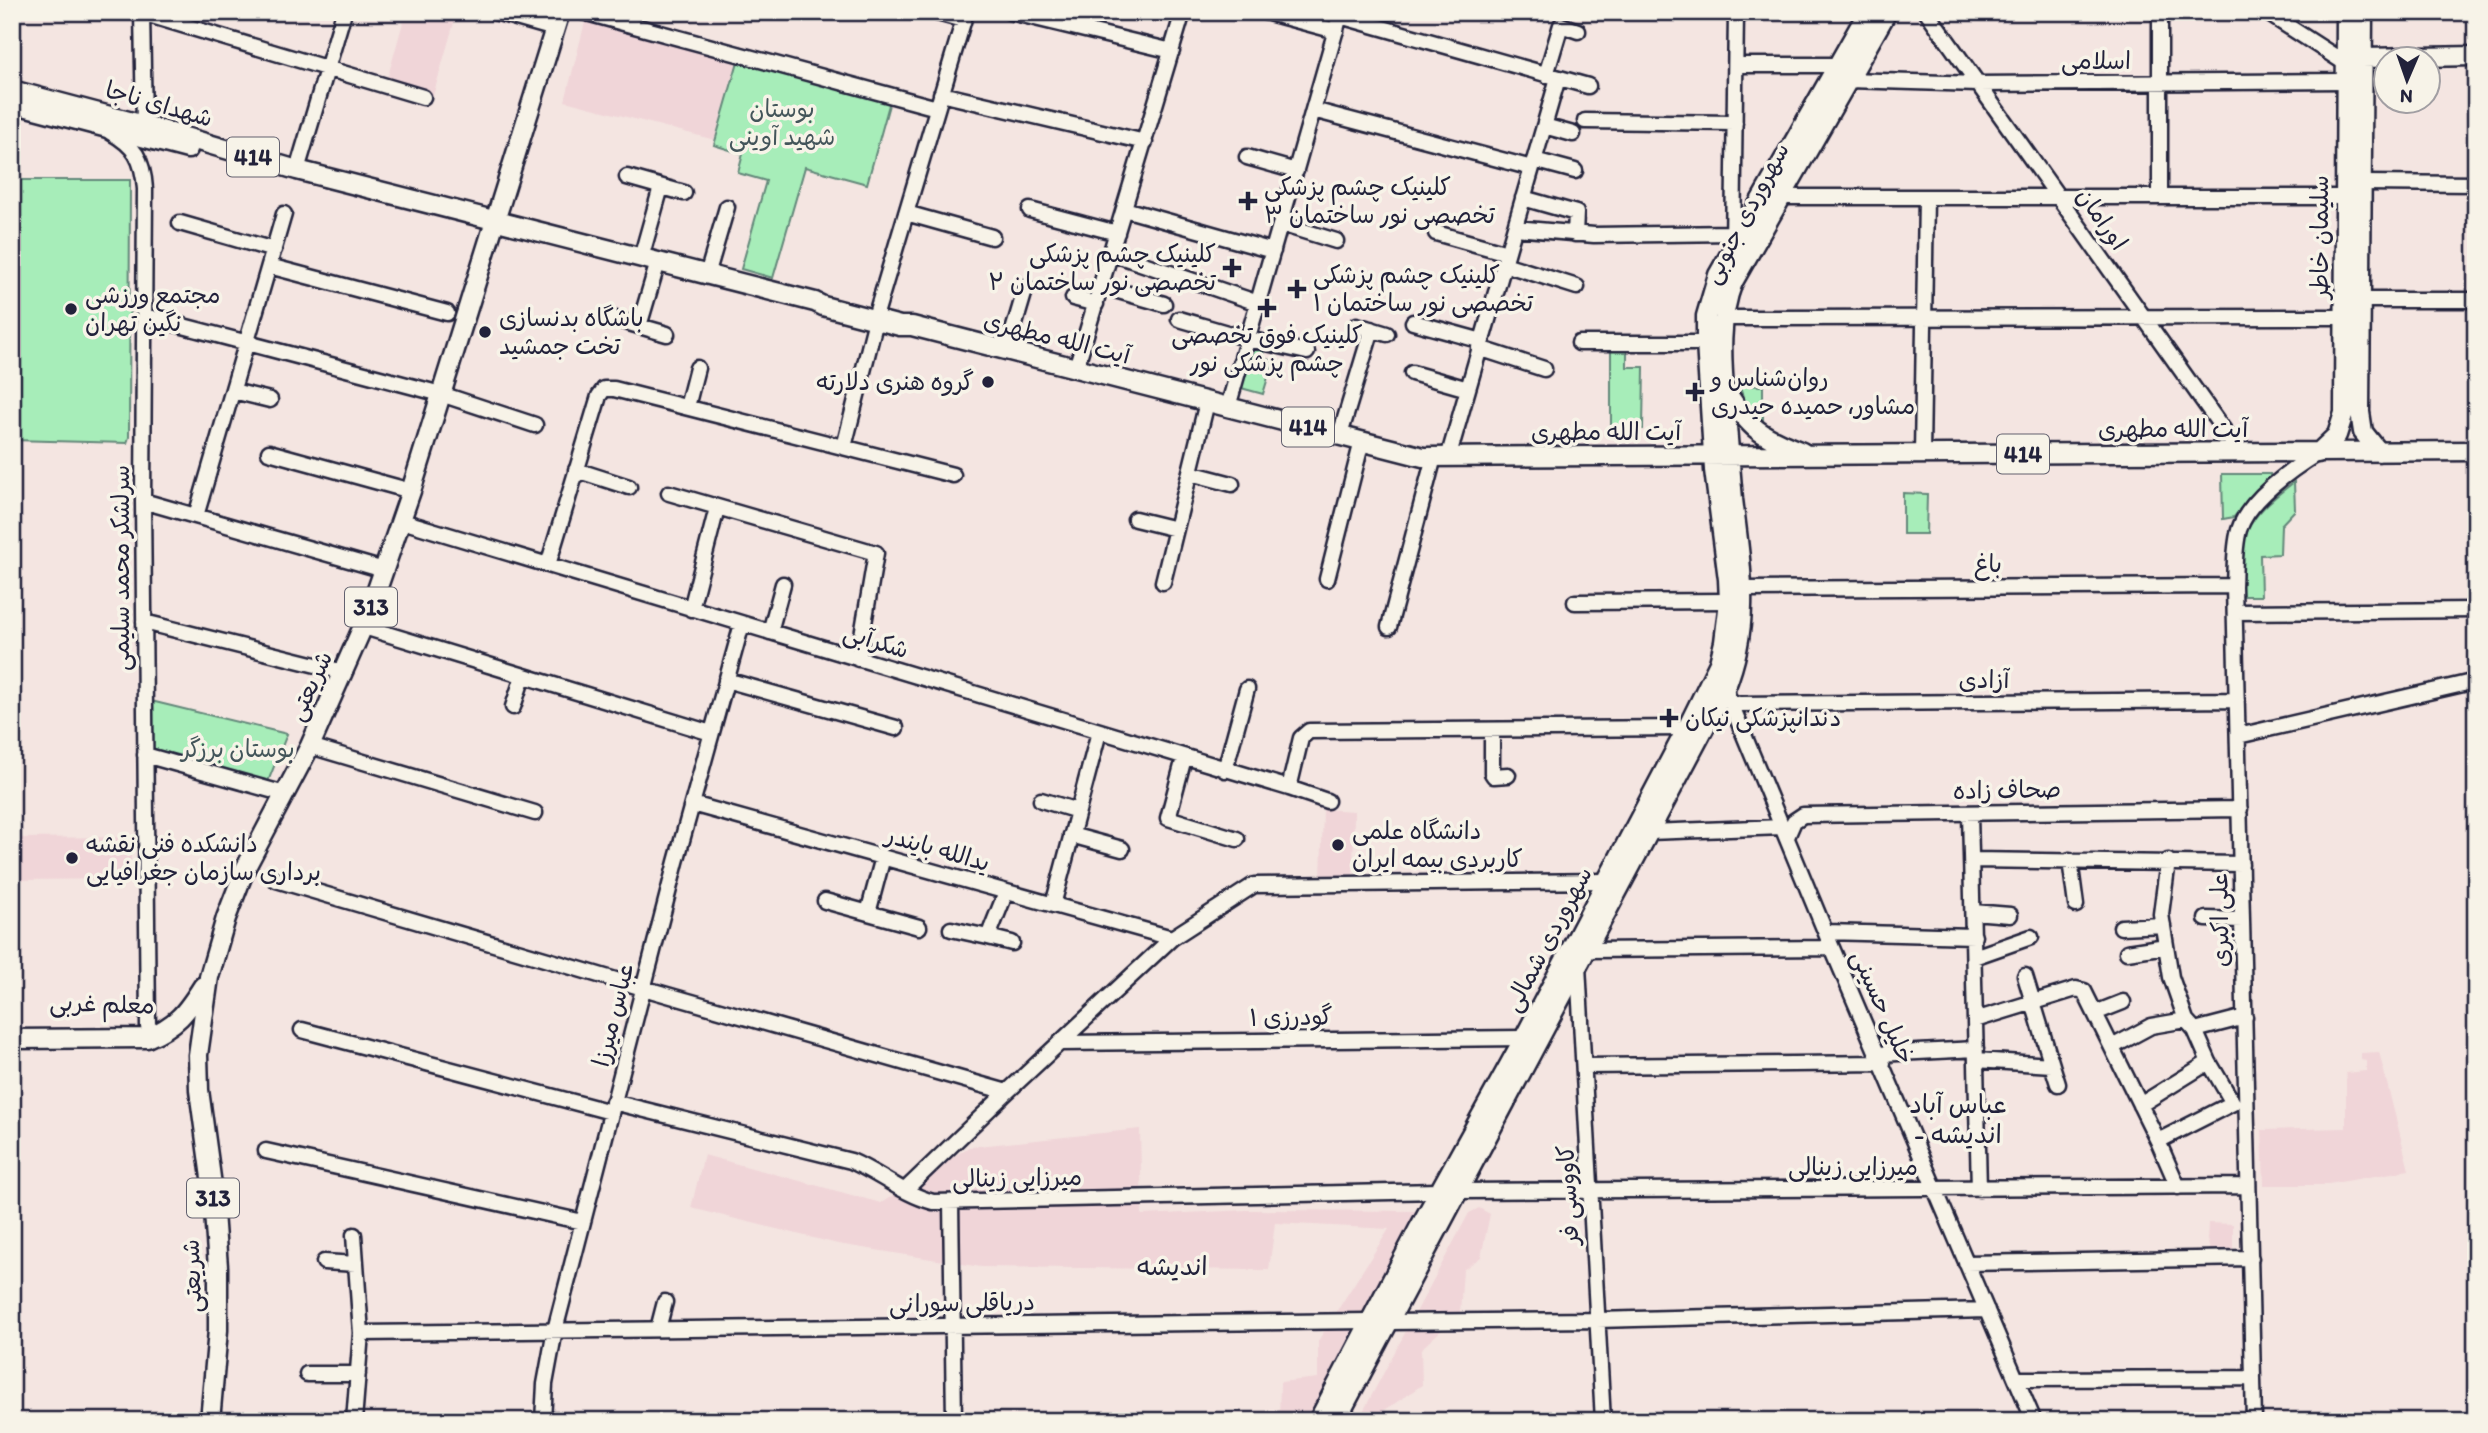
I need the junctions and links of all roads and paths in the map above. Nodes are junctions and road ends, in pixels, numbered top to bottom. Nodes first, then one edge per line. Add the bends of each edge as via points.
1 (344, 12) edge
2 (495, 12) edge
3 (583, 12) edge
4 (934, 12) edge
5 (1010, 12) edge
6 (1183, 12) edge
7 (1265, 12) edge
8 (1736, 12) edge
9 (1868, 12) edge
10 (1887, 12) edge
11 (1927, 12) edge
12 (2160, 12) edge
13 (2266, 12) edge
14 (2346, 12) edge
15 (2363, 12) edge
16 (142, 13) edge
17 (965, 16) edge
18 (1339, 20) edge
19 (558, 21) edge
20 (1578, 31) dead end
21 (1172, 51) junction
22 (2476, 57) edge
23 (2354, 60) junction
24 (1735, 65) junction
25 (1837, 65) junction
26 (328, 68) junction
27 (1552, 76) junction
28 (1848, 80) junction
29 (2345, 81) junction
30 (1978, 84) junction
31 (2160, 84) junction
32 (1587, 86) dead end
33 (12, 90) edge
34 (423, 97) dead end
35 (939, 101) junction
36 (12, 103) edge
37 (1313, 110) junction
38 (1585, 121) dead end
39 (1735, 123) junction
40 (144, 125) junction
41 (103, 127) junction
42 (294, 127) dead end
43 (1544, 127) junction
44 (309, 132) junction
45 (1573, 134) dead end
46 (1144, 142) junction
47 (1247, 157) dead end
48 (1533, 164) junction
49 (289, 168) junction
50 (1296, 171) junction
51 (1575, 171) dead end
52 (627, 177) dead end
53 (2363, 183) junction
54 (2476, 184) edge
55 (661, 187) junction
56 (684, 193) dead end
57 (1774, 193) junction
58 (1926, 197) junction
59 (2058, 197) junction
60 (2160, 197) junction
61 (2345, 197) junction
62 (1523, 198) junction
63 (727, 207) dead end
64 (1124, 209) junction
65 (1030, 210) dead end
66 (284, 214) dead end
67 (906, 214) junction
68 (495, 221) junction
69 (180, 223) dead end
70 (1280, 224) junction
71 (1514, 228) junction
72 (1117, 233) junction
73 (1436, 233) dead end
74 (1576, 234) junction
75 (992, 237) dead end
76 (1733, 240) junction
77 (1336, 241) dead end
78 (274, 250) junction
79 (1273, 251) junction
80 (1111, 253) junction
81 (1506, 259) junction
82 (649, 260) junction
83 (269, 266) junction
84 (707, 275) junction
85 (1101, 286) junction
86 (1577, 287) dead end
87 (1026, 288) dead end
88 (1073, 298) dead end
89 (2362, 300) junction
90 (2476, 300) edge
91 (1258, 303) junction
92 (1096, 304) junction
93 (1164, 304) dead end
94 (447, 313) dead end
95 (2142, 315) junction
96 (145, 316) junction
97 (608, 317) dead end
98 (876, 317) junction
99 (2344, 317) junction
100 (1723, 318) junction
101 (1924, 318) junction
102 (1179, 319) dead end
103 (1413, 322) dead end
104 (1357, 325) dead end
105 (639, 326) junction
106 (1372, 329) junction
107 (667, 334) dead end
108 (1387, 334) dead end
109 (1248, 339) junction
110 (247, 343) junction
111 (1706, 343) junction
112 (1579, 344) dead end
113 (1480, 345) junction
114 (1007, 351) junction
115 (1307, 352) dead end
116 (697, 368) dead end
117 (1076, 368) junction
118 (1544, 369) dead end
119 (1412, 373) dead end
120 (1724, 388) junction
121 (1468, 389) junction
122 (233, 391) junction
123 (441, 394) junction
124 (270, 400) dead end
125 (1207, 402) junction
126 (687, 407) junction
127 (1228, 407) junction
128 (535, 425) dead end
129 (1340, 435) junction
130 (1362, 441) junction
131 (844, 447) junction
132 (269, 452) dead end
133 (2379, 452) junction
134 (2476, 452) edge
135 (2240, 453) junction
136 (2318, 453) junction
137 (1922, 455) junction
138 (1812, 456) junction
139 (1441, 458) junction
140 (1718, 461) junction
141 (576, 470) junction
142 (1189, 473) junction
143 (953, 475) dead end
144 (1232, 484) dead end
145 (629, 487) dead end
146 (411, 491) junction
147 (669, 493) dead end
148 (143, 501) junction
149 (718, 508) junction
150 (196, 516) junction
151 (1135, 519) dead end
152 (402, 521) junction
153 (1176, 530) junction
154 (548, 565) junction
155 (384, 570) junction
156 (1327, 579) dead end
157 (1163, 582) dead end
158 (783, 583) dead end
159 (2234, 586) junction
160 (1743, 589) junction
161 (1729, 601) junction
162 (1575, 602) dead end
163 (691, 609) junction
164 (2476, 610) edge
165 (2235, 612) junction
166 (144, 622) junction
167 (742, 624) junction
168 (364, 627) junction
169 (1389, 627) dead end
170 (770, 632) junction
171 (858, 659) junction
172 (344, 672) junction
173 (523, 676) junction
174 (726, 680) junction
175 (2476, 681) edge
176 (1247, 689) dead end
177 (1732, 698) junction
178 (2237, 700) junction
179 (513, 707) dead end
180 (896, 728) dead end
181 (1687, 728) junction
182 (1492, 730) junction
183 (1099, 732) junction
184 (711, 733) junction
185 (2238, 736) junction
186 (310, 746) junction
187 (145, 755) junction
188 (1184, 758) junction
189 (1225, 770) junction
190 (1508, 775) dead end
191 (1289, 788) junction
192 (285, 794) junction
193 (1041, 800) dead end
194 (1327, 801) dead end
195 (692, 804) junction
196 (2240, 809) junction
197 (1078, 811) junction
198 (535, 813) dead end
199 (1970, 813) junction
200 (1803, 815) junction
201 (1649, 832) junction
202 (1785, 832) junction
203 (1071, 835) junction
204 (1237, 839) dead end
205 (1122, 849) dead end
206 (883, 857) junction
207 (1972, 860) junction
208 (2070, 860) junction
209 (2168, 861) junction
210 (2241, 864) junction
211 (276, 880) dead end
212 (1607, 881) junction
213 (1006, 892) junction
214 (825, 901) dead end
215 (1053, 905) junction
216 (2076, 905) dead end
217 (1973, 912) junction
218 (868, 913) junction
219 (2010, 915) dead end
220 (2206, 919) dead end
221 (2242, 919) junction
222 (2163, 925) junction
223 (919, 927) dead end
224 (2121, 928) dead end
225 (951, 929) dead end
226 (1826, 932) junction
227 (1974, 936) junction
228 (988, 937) junction
229 (2031, 937) dead end
230 (1172, 938) junction
231 (1012, 943) dead end
232 (2166, 946) junction
233 (1832, 948) junction
234 (2127, 952) dead end
235 (1974, 957) junction
236 (1582, 958) junction
237 (2025, 976) dead end
238 (209, 977) junction
239 (643, 988) junction
240 (2034, 1002) junction
241 (2123, 1002) dead end
242 (2095, 1013) junction
243 (2245, 1017) junction
244 (1975, 1020) junction
245 (2190, 1025) junction
246 (12, 1027) edge
247 (157, 1029) junction
248 (302, 1030) dead end
249 (58, 1033) junction
250 (1524, 1038) junction
251 (12, 1039) edge
252 (1060, 1043) junction
253 (2112, 1047) junction
254 (1976, 1055) junction
255 (1881, 1058) junction
256 (2209, 1062) junction
257 (198, 1063) junction
258 (2052, 1065) junction
259 (1584, 1066) junction
260 (2059, 1084) dead end
261 (1007, 1092) junction
262 (2140, 1105) junction
263 (612, 1107) junction
264 (2158, 1141) junction
265 (266, 1151) dead end
266 (2248, 1186) junction
267 (2178, 1187) junction
268 (1937, 1189) junction
269 (1979, 1189) junction
270 (905, 1190) junction
271 (1439, 1191) junction
272 (1458, 1191) junction
273 (1590, 1191) junction
274 (951, 1202) junction
275 (583, 1222) junction
276 (354, 1235) dead end
277 (2251, 1258) junction
278 (324, 1262) dead end
279 (1966, 1263) junction
280 (356, 1265) junction
281 (665, 1302) dead end
282 (1987, 1310) junction
283 (1597, 1320) junction
284 (1369, 1321) junction
285 (1388, 1321) junction
286 (953, 1326) junction
287 (658, 1329) junction
288 (555, 1330) junction
289 (360, 1333) junction
290 (307, 1374) dead end
291 (358, 1374) junction
292 (2253, 1378) junction
293 (2017, 1379) junction
294 (210, 1421) edge
295 (354, 1421) edge
296 (543, 1421) edge
297 (954, 1421) edge
298 (1318, 1421) edge
299 (1336, 1421) edge
300 (1603, 1421) edge
301 (2034, 1421) edge
302 (2255, 1421) edge

1 - 26 street
2 - 19 street
3 - 35 street
4 - 17 street
5 - 21 street
6 - 21 street
7 - 18 street
8 - 24 street
9 - 25 main road, سهروردی جنوبی
10 - 28 main road, سهروردی جنوبی
11 - 30 street, اورامان
12 - 31 street
13 - 23 street
14 - 23 main road, سلیمان خاطر
15 - 23 main road, سلیمان خاطر
16 - 26 street
16 - 40 street
17 - 35 street
18 - 27 street
18 - 37 street
19 - 68 main road, 313
20 - 27 street via 1561,25
21 - 46 street
22 - 23 main road
23 - 29 main road, سلیمان خاطر
23 - 53 main road, سلیمان خاطر
24 - 25 street
24 - 39 street
25 - 57 main road, سهروردی جنوبی
26 - 34 street
26 - 44 street
27 - 32 street
27 - 43 street
28 - 30 street, اسلامی
28 - 57 main road, سهروردی جنوبی
29 - 31 street, اسلامی
29 - 61 main road, سلیمان خاطر
30 - 31 street, اسلامی
30 - 59 street, اورامان
31 - 60 street
33 - 40 main road, شهدای ناجا / 414
35 - 46 street
35 - 67 street
36 - 41 main road
37 - 48 street
37 - 50 street
38 - 39 street
39 - 76 street
40 - 49 main road, شهدای ناجا / 414
41 - 49 main road via 223,159
41 - 96 street, سرلشکر محمد سلیمی via 133,149 144,178
42 - 44 street
43 - 45 street
43 - 48 street
44 - 49 street
46 - 64 street
47 - 50 street
48 - 51 street
48 - 62 street
49 - 68 main road, شهدای ناجا / 414
50 - 70 street
52 - 55 street
53 - 54 street
53 - 89 main road, سلیمان خاطر
55 - 56 street
55 - 82 street
57 - 58 street
57 - 76 main road, سهروردی جنوبی
57 - 100 main road, سهروردی جنوبی via 1733,282
58 - 59 street
58 - 101 street
59 - 60 street
59 - 95 street, اورامان
60 - 61 street
61 - 99 main road, سلیمان خاطر
62 - 71 street
62 - 74 street via 1576,213
63 - 84 street
64 - 72 street
64 - 79 street
65 - 72 street
66 - 78 street
67 - 75 street
67 - 98 street
68 - 82 main road, آیت الله مطهری / 414
68 - 123 main road, شریعتی / 313
69 - 78 street
70 - 77 street
70 - 79 street
71 - 74 street
71 - 81 street
72 - 80 street
73 - 81 street
74 - 76 street
76 - 111 main road, سهروردی جنوبی via 1709,298
78 - 83 street
79 - 91 street
80 - 85 street
80 - 91 street
81 - 86 street
81 - 113 street
82 - 84 main road, آیت الله مطهری / 414
82 - 105 street
83 - 94 street
83 - 110 street
84 - 98 main road, آیت الله مطهری / 414
85 - 92 street
85 - 93 street
87 - 114 street
88 - 92 street
89 - 90 street
89 - 133 main road, سلیمان خاطر via 2361,429
91 - 109 street
92 - 117 street
95 - 99 street
95 - 101 street
95 - 135 street, اورامان
96 - 110 street
96 - 148 street, سرلشکر محمد سلیمی
97 - 105 street
98 - 114 main road, آیت الله مطهری / 414
98 - 131 street
99 - 136 main road, سلیمان خاطر via 2344,413 2337,435
100 - 101 street
100 - 120 main road, سهروردی جنوبی
101 - 137 street
102 - 109 street
103 - 113 street
104 - 106 street
105 - 107 street
106 - 108 street
106 - 129 street
109 - 115 street
109 - 127 street
110 - 122 street
110 - 123 street
111 - 112 street
111 - 140 main road, سهروردی جنوبی
113 - 118 street
113 - 121 street
114 - 117 main road, آیت الله مطهری / 414
116 - 126 street
117 - 125 main road, آیت الله مطهری / 414
119 - 121 street
120 - 138 main road via 1758,432
120 - 140 main road, سهروردی جنوبی
121 - 139 street
122 - 124 street
122 - 150 street
123 - 128 street
123 - 146 main road, شریعتی / 313
125 - 127 main road, آیت الله مطهری / 414
125 - 142 street
126 - 131 street
126 - 141 street via 604,389
127 - 129 main road, آیت الله مطهری / 414
129 - 130 main road, آیت الله مطهری / 414
130 - 139 main road, آیت الله مطهری / 414
130 - 156 street
131 - 143 street
132 - 146 street
133 - 134 main road, 414
133 - 136 main road, 414
135 - 136 main road, آیت الله مطهری / 414
135 - 137 main road, آیت الله مطهری / 414
136 - 159 street, علی‌ اکبری via 2264,495 2243,521
137 - 138 main road, آیت الله مطهری / 414
138 - 140 main road, آیت الله مطهری / 414
139 - 140 main road, آیت الله مطهری / 414
139 - 169 street
140 - 160 main road, سهروردی شمالی
140 - 161 main road, سهروردی شمالی
141 - 145 street
141 - 154 street
142 - 144 street
142 - 153 street
146 - 152 main road, شریعتی / 313
147 - 149 street
148 - 150 street
148 - 166 street, سرلشکر محمد سلیمی
149 - 163 street
149 - 171 street via 876,553
150 - 155 street
151 - 153 street
152 - 154 street, شکرآبی
152 - 155 main road, شریعتی / 313
153 - 157 street
154 - 163 street, شکرآبی
155 - 168 main road, شریعتی / 313
158 - 170 street
159 - 160 street, باغ
159 - 165 street, علی‌ اکبری
160 - 177 main road, سهروردی شمالی
161 - 162 street
161 - 181 main road, سهروردی شمالی via 1719,663
163 - 167 street, شکرآبی
164 - 165 street
165 - 178 street, علی‌ اکبری
166 - 172 street
166 - 187 street, سرلشکر محمد سلیمی
167 - 170 street, شکرآبی
167 - 174 street, عباس میرزا
168 - 172 main road, شریعتی / 313
168 - 173 street
170 - 171 street, شکرآبی
171 - 183 street, شکرآبی
172 - 186 main road, شریعتی / 313
173 - 179 street
173 - 184 street
174 - 180 street
174 - 184 street, عباس میرزا
175 - 185 street
176 - 189 street
177 - 178 street, آزادی
177 - 200 street via 1780,804
177 - 201 main road, سهروردی شمالی
177 - 202 street, خلیل حسینی
178 - 185 street, علی‌ اکبری
181 - 182 street
181 - 212 main road, سهروردی شمالی
182 - 190 street via 1492,773
182 - 191 street via 1304,734
183 - 188 street, شکرآبی
183 - 197 street
184 - 195 street, عباس میرزا
185 - 196 street, علی‌ اکبری
186 - 192 main road, شریعتی / 313
186 - 198 street
187 - 192 street
187 - 247 street, سرلشکر محمد سلیمی
188 - 189 street, شکرآبی
188 - 204 street via 1168,818
189 - 191 street, شکرآبی
191 - 194 street, شکرآبی
192 - 238 main road, شریعتی / 313 via 237,890
193 - 197 street
195 - 206 street, یدالله بایندر
195 - 239 street, عباس میرزا
196 - 199 street, صحاف زاده
196 - 210 street, علی‌ اکبری
197 - 203 street
199 - 200 street, صحاف زاده
199 - 207 street
200 - 202 street
201 - 202 street
201 - 236 main road, سهروردی شمالی
202 - 226 street, خلیل حسینی
203 - 205 street
203 - 215 street
206 - 213 street, یدالله بایندر
206 - 218 street
207 - 208 street
207 - 217 street
208 - 209 street
208 - 216 street
209 - 210 street
209 - 222 street
210 - 221 street, علی‌ اکبری
211 - 239 street
212 - 230 street via 1254,885
212 - 250 main road, سهروردی شمالی
213 - 215 street, یدالله بایندر
213 - 228 street
214 - 218 street
215 - 230 street, یدالله بایندر
217 - 219 street
217 - 227 street
218 - 223 street
220 - 221 street
221 - 243 street, علی‌ اکبری
222 - 224 street
222 - 232 street
225 - 228 street
226 - 227 street
226 - 233 street, خلیل حسینی
227 - 235 street
228 - 231 street
229 - 235 street
230 - 252 street
232 - 234 street
232 - 245 street via 2171,977
233 - 236 street
233 - 255 street, خلیل حسینی
235 - 244 street
236 - 259 street, کاووسی فر
236 - 272 main road, سهروردی شمالی
237 - 240 street
238 - 247 main road via 187,1011
238 - 257 main road, شریعتی / 313
239 - 261 street
239 - 263 street, عباس میرزا
240 - 242 street via 2080,989
240 - 244 street
240 - 258 street
241 - 242 street
242 - 253 street
243 - 245 street
243 - 266 street, علی‌ اکبری
244 - 254 street
245 - 253 street via 2151,1026
245 - 256 street
246 - 249 main road, معلم غربی
247 - 249 main road, معلم غربی via 147,1038
247 - 257 main road via 186,1036
248 - 263 street, میرزایی زینالی
249 - 251 main road, معلم غربی
250 - 252 street, گودرزی ۱
250 - 271 main road, سهروردی شمالی
252 - 261 street
253 - 262 street
254 - 255 street
254 - 258 street
254 - 269 street
255 - 259 street
255 - 268 street, خلیل حسینی
256 - 262 street
256 - 264 street via 2233,1103
257 - 294 main road, شریعتی / 313 via 218,1267
258 - 260 street
259 - 273 street, کاووسی فر
261 - 270 street
262 - 264 street
263 - 270 street, میرزایی زینالی via 851,1161
263 - 275 street, عباس میرزا
264 - 267 street
265 - 275 street
266 - 267 street, میرزایی زینالی
266 - 277 street, علی‌ اکبری
267 - 269 street, میرزایی زینالی
268 - 269 street, میرزایی زینالی
268 - 273 street, میرزایی زینالی
268 - 279 street, خلیل حسینی
270 - 274 street, میرزایی زینالی via 926,1200
271 - 272 main road
271 - 274 street, میرزایی زینالی
271 - 284 main road, سهروردی شمالی
272 - 273 street, میرزایی زینالی
272 - 285 main road, سهروردی شمالی
273 - 283 street, کاووسی فر
274 - 286 street
275 - 288 street, عباس میرزا
276 - 280 street
277 - 279 street
277 - 292 street, علی‌ اکبری
278 - 280 street
279 - 282 street, خلیل حسینی
280 - 289 street
281 - 287 street
282 - 283 street
282 - 293 street, خلیل حسینی
283 - 285 street
283 - 300 street, کاووسی فر
284 - 286 street, دریاقلی سورانی
284 - 298 main road, سهروردی شمالی
285 - 299 main road, سهروردی شمالی
286 - 287 street, دریاقلی سورانی
286 - 297 street
287 - 288 street, دریاقلی سورانی
288 - 289 street, دریاقلی سورانی
288 - 296 street, عباس میرزا
289 - 291 street
290 - 291 street
291 - 295 street
292 - 293 street
292 - 302 street, علی‌ اکبری
293 - 301 street, خلیل حسینی

